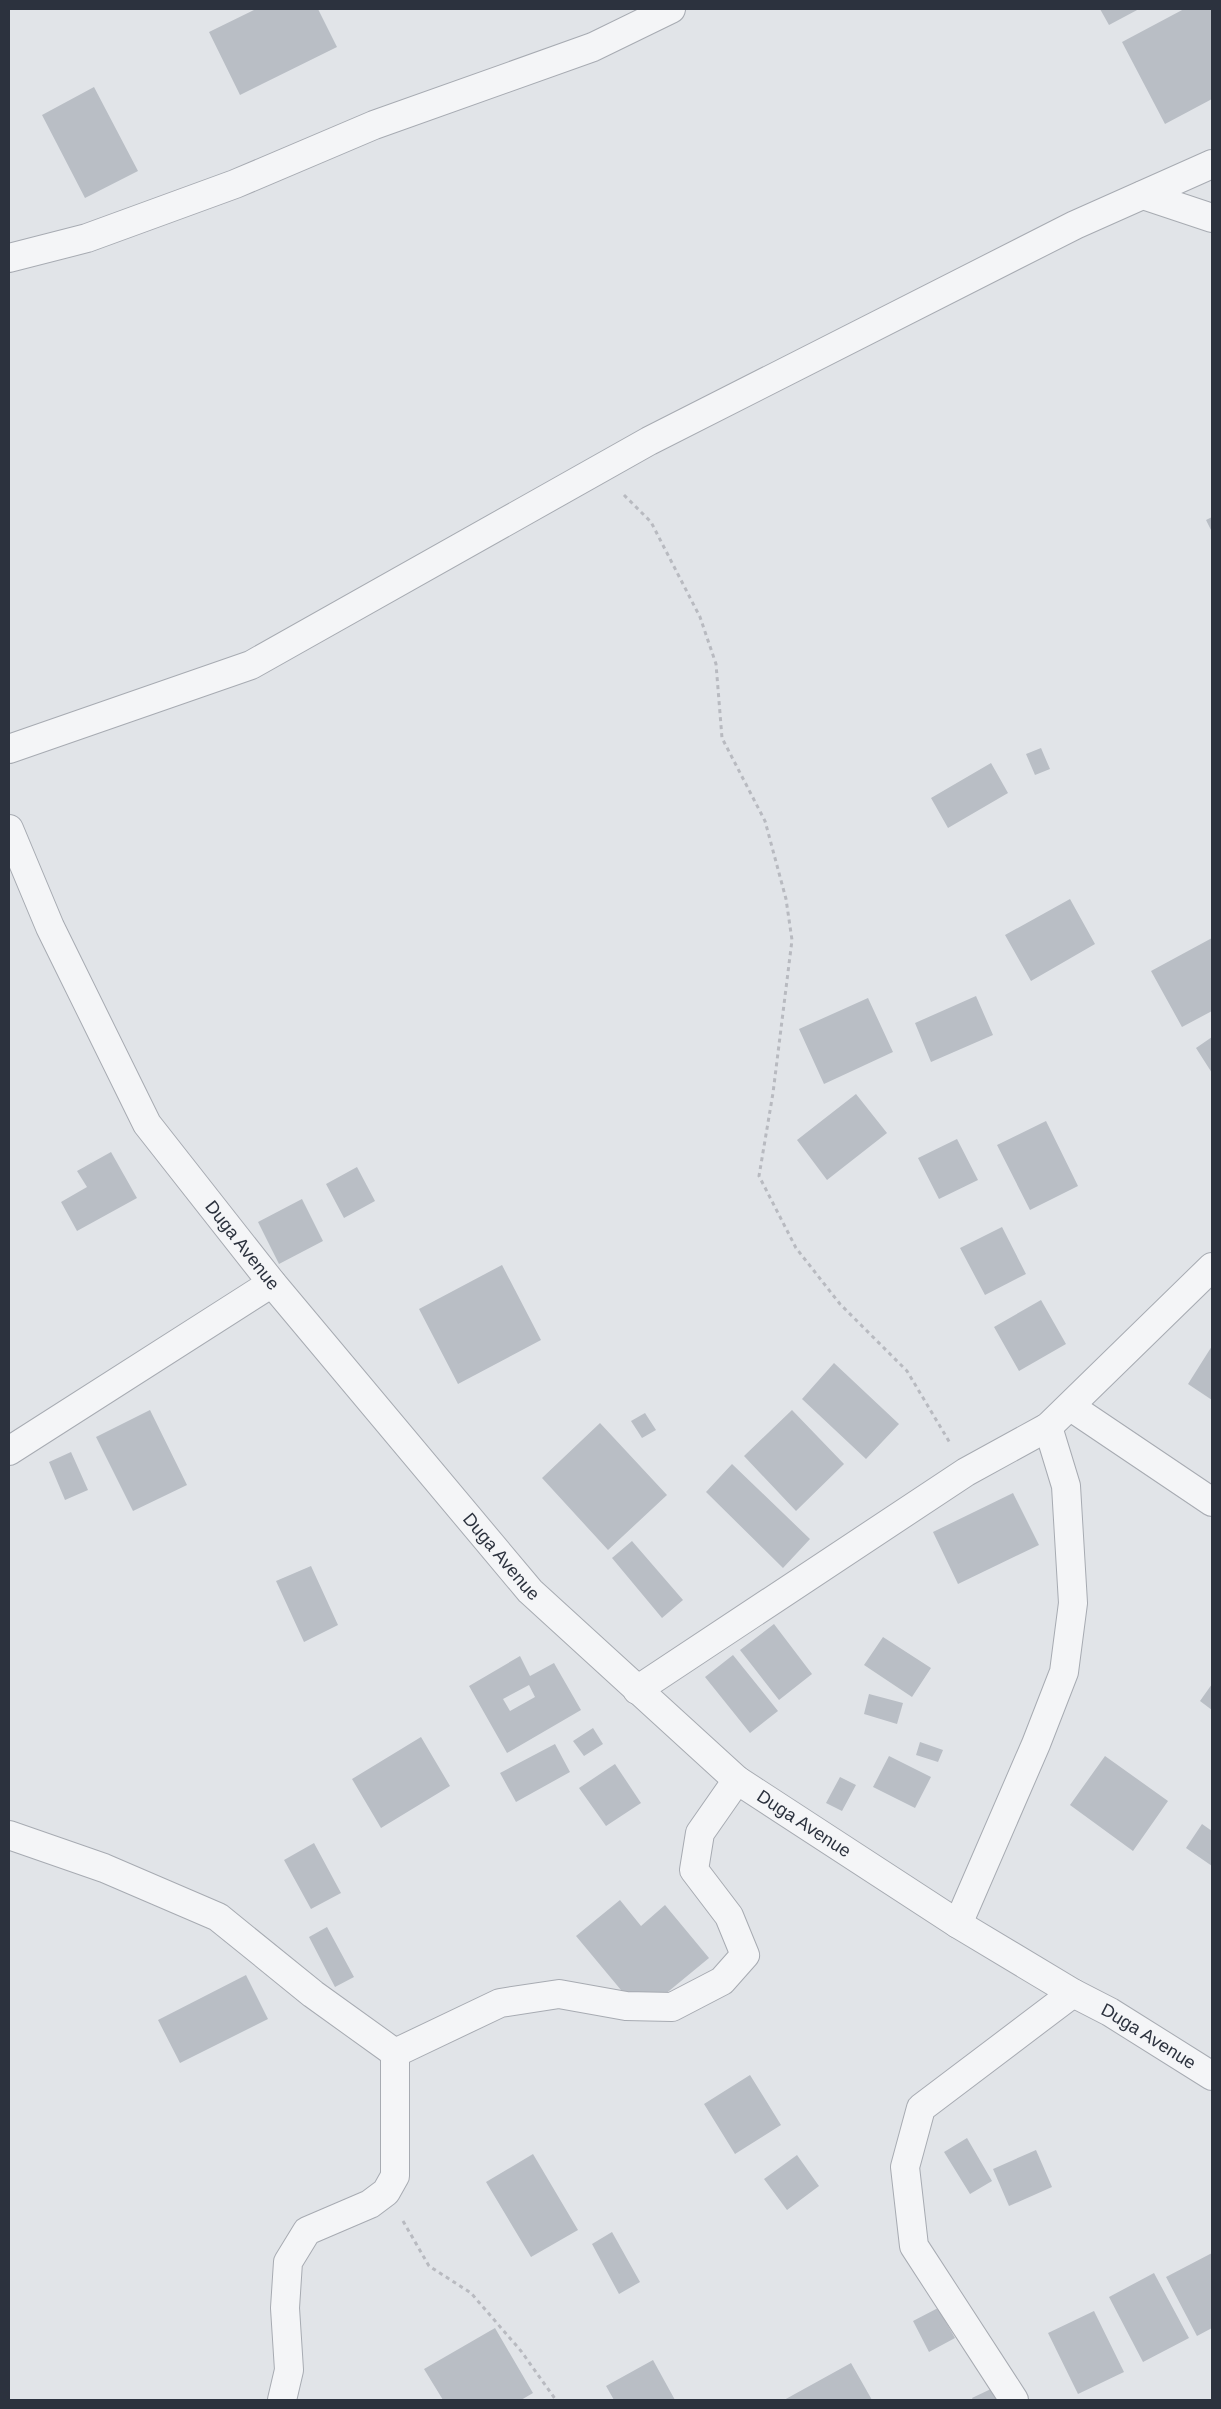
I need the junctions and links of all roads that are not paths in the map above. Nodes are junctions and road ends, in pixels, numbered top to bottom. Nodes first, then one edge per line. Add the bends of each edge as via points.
1 (671, 9) edge
2 (1212, 164) edge
3 (1143, 195) junction
4 (1212, 218) edge
5 (9, 258) edge
6 (9, 749) edge
7 (9, 829) edge
8 (1212, 1266) edge
9 (272, 1284) junction
10 (1071, 1407) junction
11 (1048, 1427) junction
12 (9, 1451) edge
13 (1212, 1502) edge
14 (637, 1690) junction
15 (737, 1780) junction
16 (9, 1835) edge
17 (958, 1924) junction
18 (1073, 1993) junction
19 (395, 2054) junction
20 (1212, 2076) edge
21 (282, 2400) edge
22 (1014, 2400) edge

1 - 5 street via 593,47 374,125 234,184 87,238
2 - 3 street
3 - 4 street
3 - 6 street via 1075,225 649,441 251,665
7 - 9 street, Duga Avenue via 50,927 147,1124
8 - 10 street
9 - 12 street
9 - 14 street, Duga Avenue via 530,1592
10 - 11 street
10 - 13 street
11 - 14 street via 966,1472
11 - 17 street via 1066,1486 1072,1603 1064,1672
14 - 15 street, Duga Avenue
15 - 17 street, Duga Avenue
15 - 19 street via 700,1833 694,1870 729,1916 745,1955 722,1981 672,2007 626,2006 559,1994 500,2003
16 - 19 street via 104,1868 218,1917 313,1994
17 - 18 street, Duga Avenue
18 - 20 street, Duga Avenue via 1110,2012
18 - 22 street via 921,2108 905,2167 914,2246
19 - 21 street via 395,2176 386,2192 370,2204 307,2231 288,2262 285,2308 289,2370

